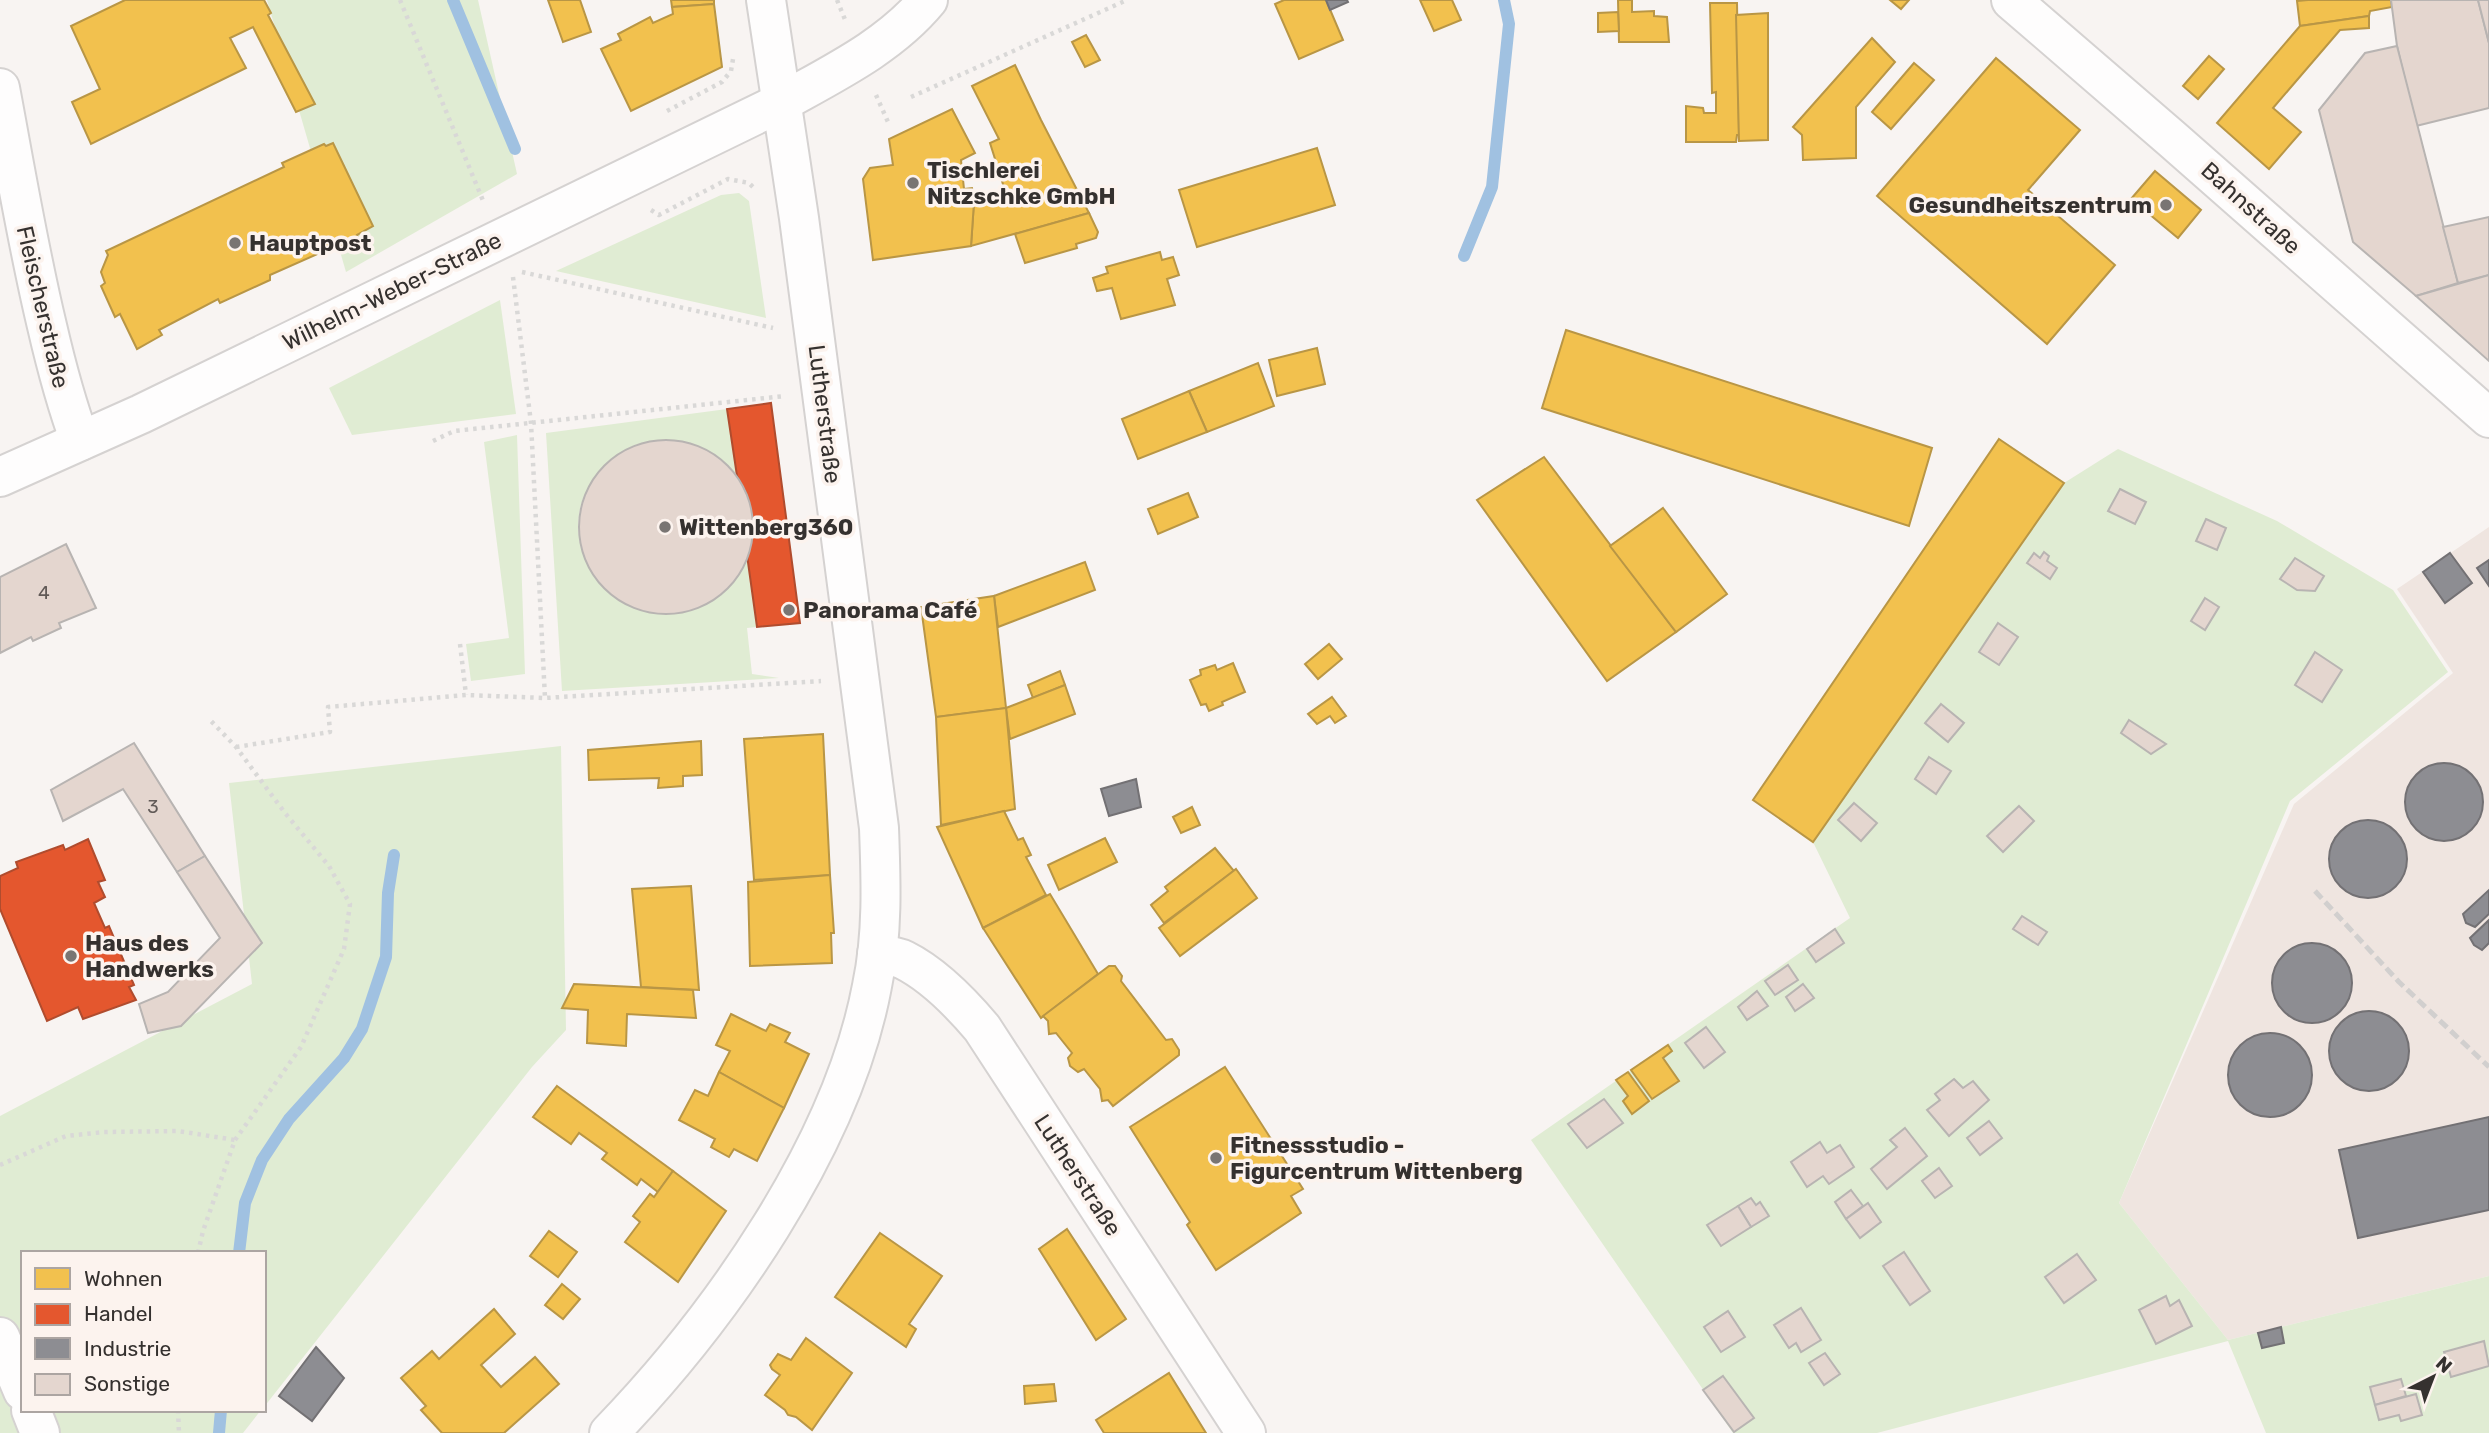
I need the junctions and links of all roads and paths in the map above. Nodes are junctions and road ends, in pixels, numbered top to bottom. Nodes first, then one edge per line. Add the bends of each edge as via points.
1 (400, 0) edge
2 (766, 0) edge
3 (928, 0) edge
4 (1127, 0) edge
5 (2011, 0) edge
6 (733, 49) dead end
7 (0, 88) edge
8 (911, 97) dead end
9 (782, 102) junction
10 (657, 116) dead end
11 (506, 235) junction
12 (778, 329) dead end
13 (786, 395) dead end
14 (2489, 418) edge
15 (531, 423) junction
16 (80, 440) junction
17 (433, 441) dead end
18 (0, 477) edge
19 (460, 644) dead end
20 (823, 681) dead end
21 (466, 695) junction
22 (545, 698) junction
23 (211, 721) dead end
24 (236, 747) junction
25 (877, 954) junction
26 (235, 1140) junction
27 (0, 1165) edge
28 (198, 1251) edge
29 (0, 1337) edge
30 (21, 1386) edge
31 (32, 1412) edge
32 (178, 1412) edge
33 (40, 1433) edge
34 (179, 1433) edge
35 (609, 1433) edge
36 (1245, 1433) edge

1 - 11 path via 480,197
2 - 9 street, Lutherstraße
3 - 9 street, Wilhelm-Weber-Straße via 884,41
4 - 8 path
5 - 14 street, Bahnstraße
6 - 10 path via 731,71 722,82
7 - 16 street, Fleischerstraße via 35,276 68,410
9 - 11 street, Wilhelm-Weber-Straße
9 - 25 street, Lutherstraße via 878,828
11 - 16 street, Wilhelm-Weber-Straße
12 - 15 path via 512,270
13 - 15 path
15 - 17 path via 454,431
15 - 22 path
16 - 18 street, Wilhelm-Weber-Straße
19 - 21 path
20 - 22 path
21 - 22 path
21 - 24 path via 327,707 330,732
23 - 24 path
24 - 26 path via 329,866 350,904 344,949 301,1047
25 - 35 street, Lutherstraße via 867,1013 851,1065 786,1201 679,1356
25 - 36 street, Lutherstraße via 902,958 923,972 982,1028
26 - 27 path via 178,1131 66,1136
26 - 28 path
29 - 30 street
31 - 33 street
32 - 34 path

